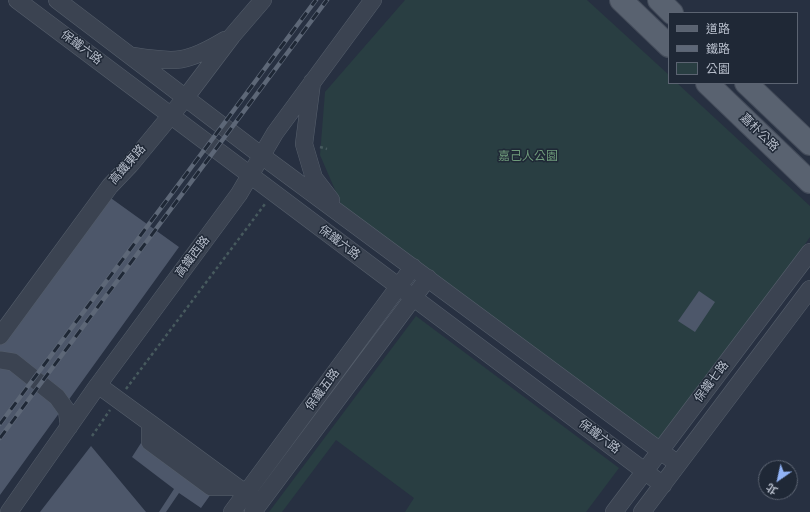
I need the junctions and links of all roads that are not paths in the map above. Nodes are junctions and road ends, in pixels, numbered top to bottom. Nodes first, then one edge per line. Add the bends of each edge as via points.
1 (17, 0) edge
2 (57, 0) edge
3 (263, 0) edge
4 (373, 0) edge
5 (621, 0) edge
6 (659, 0) edge
7 (671, 12) edge
8 (232, 36) junction
9 (668, 45) edge
10 (130, 56) junction
11 (312, 82) junction
12 (708, 84) edge
13 (747, 84) edge
14 (186, 97) junction
15 (170, 114) junction
16 (810, 144) edge
17 (262, 156) junction
18 (250, 176) junction
19 (810, 182) edge
20 (345, 217) junction
21 (810, 252) edge
22 (413, 267) junction
23 (428, 278) junction
24 (399, 287) junction
25 (810, 289) edge
26 (414, 298) junction
27 (18, 312) junction
28 (0, 318) edge
29 (0, 336) edge
30 (0, 360) edge
31 (98, 385) junction
32 (69, 427) junction
33 (660, 450) junction
34 (678, 464) junction
35 (645, 471) junction
36 (663, 485) junction
37 (249, 499) edge
38 (9, 512) edge
39 (232, 512) edge
40 (614, 512) edge
41 (642, 512) edge

1 - 15 street, 保鐵六路
2 - 10 street, 保鐵六路
3 - 8 street, 高鐵東路
4 - 11 street, 高鐵西路
5 - 9 main road
6 - 7 main road
8 - 10 street via 188,59 171,61
8 - 14 street, 高鐵東路
10 - 14 street, 保鐵六路
11 - 17 street, 高鐵西路 via 275,133
11 - 20 street via 304,144 314,178
12 - 19 main road, 嘉朴公路
13 - 16 main road
14 - 15 street, 高鐵東路
14 - 17 street, 保鐵六路
15 - 18 street, 保鐵六路
15 - 27 street, 高鐵東路 via 110,186
17 - 18 street, 高鐵西路
17 - 20 street, 保鐵六路
18 - 24 street, 保鐵六路
18 - 31 street, 高鐵西路
20 - 22 street, 保鐵六路
21 - 33 street, 保鐵七路
22 - 23 street, 保鐵六路
22 - 24 street, 保鐵五路
23 - 26 street, 保鐵五路
23 - 33 street, 保鐵六路
24 - 26 street, 保鐵六路
24 - 37 street, 保鐵五路
25 - 34 street, 保鐵七路
26 - 35 street, 保鐵六路
26 - 37 street, 保鐵五路
27 - 28 street
27 - 29 street, 高鐵東路
30 - 32 street via 13,362 57,397 67,411
31 - 32 street, 高鐵西路
31 - 37 street
32 - 38 street, 高鐵西路
33 - 34 street, 保鐵六路
33 - 35 street, 保鐵七路
34 - 36 street, 保鐵七路
35 - 36 street, 保鐵六路
35 - 40 street, 保鐵七路
36 - 41 street, 保鐵七路
37 - 39 street, 保鐵五路

